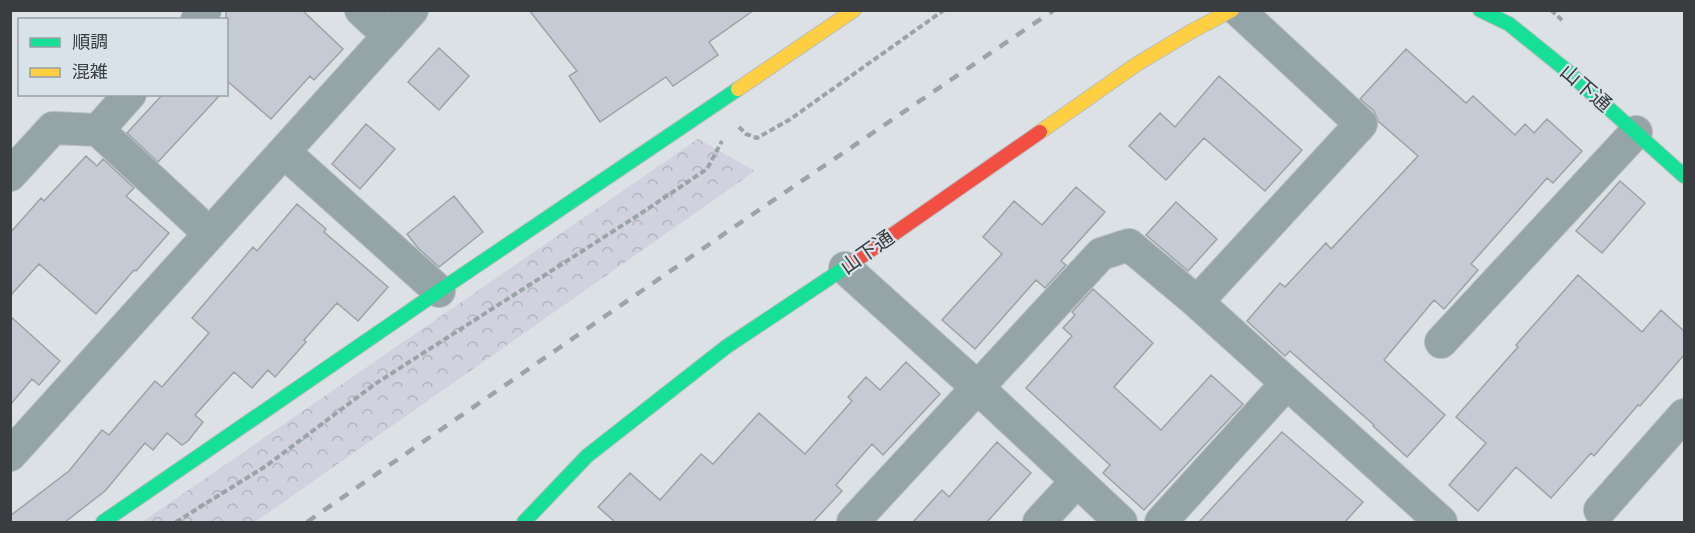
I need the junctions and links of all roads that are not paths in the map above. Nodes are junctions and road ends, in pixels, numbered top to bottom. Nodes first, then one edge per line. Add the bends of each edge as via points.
1 (361, 10) edge
2 (412, 10) edge
3 (854, 10) edge
4 (1232, 10) edge
5 (1238, 10) edge
6 (1480, 10) edge
7 (389, 36) junction
8 (128, 96) edge
9 (98, 130) junction
10 (1636, 132) junction
11 (284, 153) junction
12 (10, 175) edge
13 (1684, 176) edge
14 (210, 234) junction
15 (845, 268) junction
16 (439, 291) junction
17 (1197, 302) junction
18 (1442, 342) dead end
19 (1287, 383) junction
20 (977, 387) junction
21 (1684, 415) edge
22 (10, 455) edge
23 (1076, 482) junction
24 (1600, 510) dead end
25 (103, 522) edge
26 (524, 522) edge
27 (853, 522) edge
28 (1039, 522) edge
29 (1121, 522) edge
30 (1161, 522) edge
31 (1441, 522) edge

1 - 7 street
2 - 7 street
3 - 16 street
4 - 15 street, 山下通 via 1137,64
5 - 17 street via 1361,124
6 - 10 street, 山下通 via 1509,24
7 - 11 street
8 - 9 street
9 - 12 street via 52,128
9 - 14 street
10 - 13 street, 山下通
10 - 18 street
11 - 14 street
11 - 16 street
14 - 22 street
15 - 20 street
15 - 26 street, 山下通 via 726,347 587,456
16 - 25 street
17 - 19 street
17 - 20 street via 1128,245 1101,254
19 - 30 street
19 - 31 street
20 - 23 street
20 - 27 street
21 - 24 street
23 - 28 street
23 - 29 street

